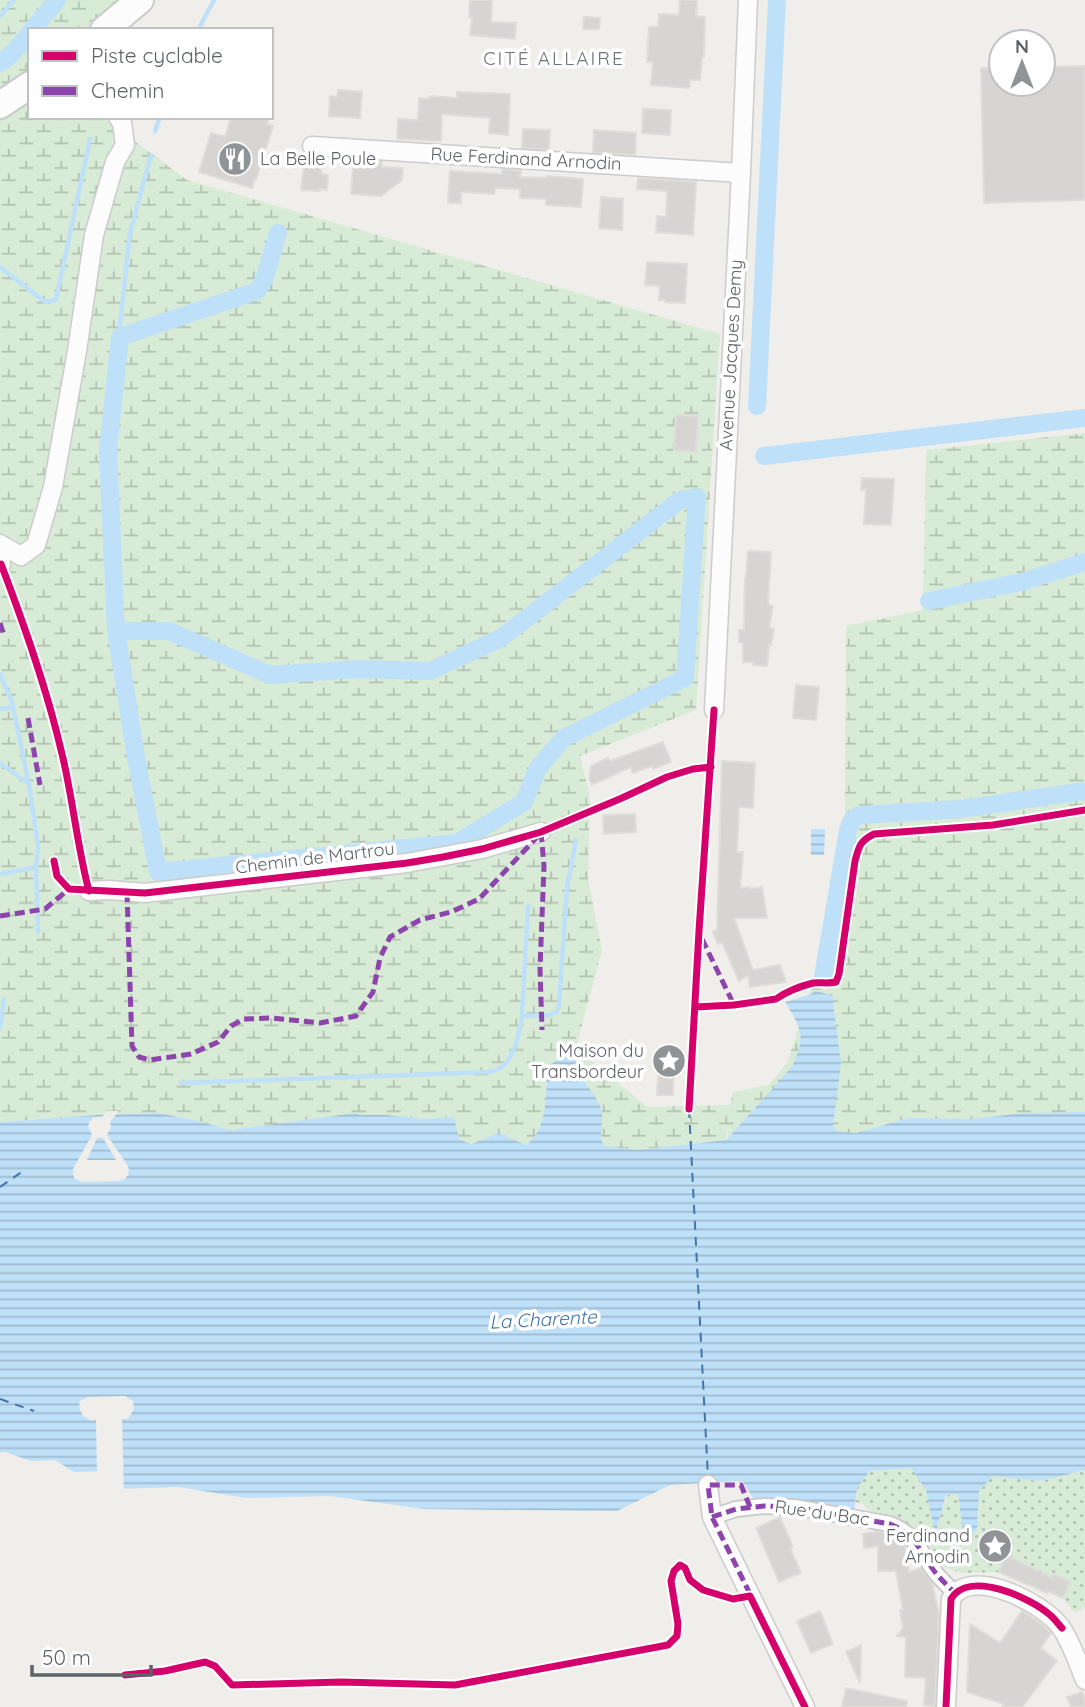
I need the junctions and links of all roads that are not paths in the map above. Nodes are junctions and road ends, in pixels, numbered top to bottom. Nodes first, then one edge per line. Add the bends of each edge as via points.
1 (140, 0) edge
2 (748, 0) edge
3 (106, 28) edge
4 (28, 86) edge
5 (0, 106) edge
6 (120, 119) edge
7 (312, 146) dead end
8 (741, 173) junction
9 (0, 544) edge
10 (714, 710) dead end
11 (541, 832) dead end
12 (89, 891) dead end
13 (708, 1485) dead end
14 (712, 1517) junction
15 (955, 1593) junction
16 (1085, 1680) edge
17 (805, 1707) edge
18 (946, 1707) edge

1 - 3 main road
2 - 8 street, Avenue Jacques Demy
4 - 5 main road
6 - 9 street via 125,145 115,162 94,234 53,487 36,545 21,556
7 - 8 street, Rue Ferdinand Arnodin
8 - 10 street, Avenue Jacques Demy
11 - 12 street, Chemin de Martrou via 407,863 145,893
13 - 14 street
14 - 15 street, Rue du Bac via 764,1506 890,1524 915,1541
14 - 17 street
15 - 16 street via 975,1586 1005,1590 1034,1604 1062,1628
15 - 18 street via 951,1599

